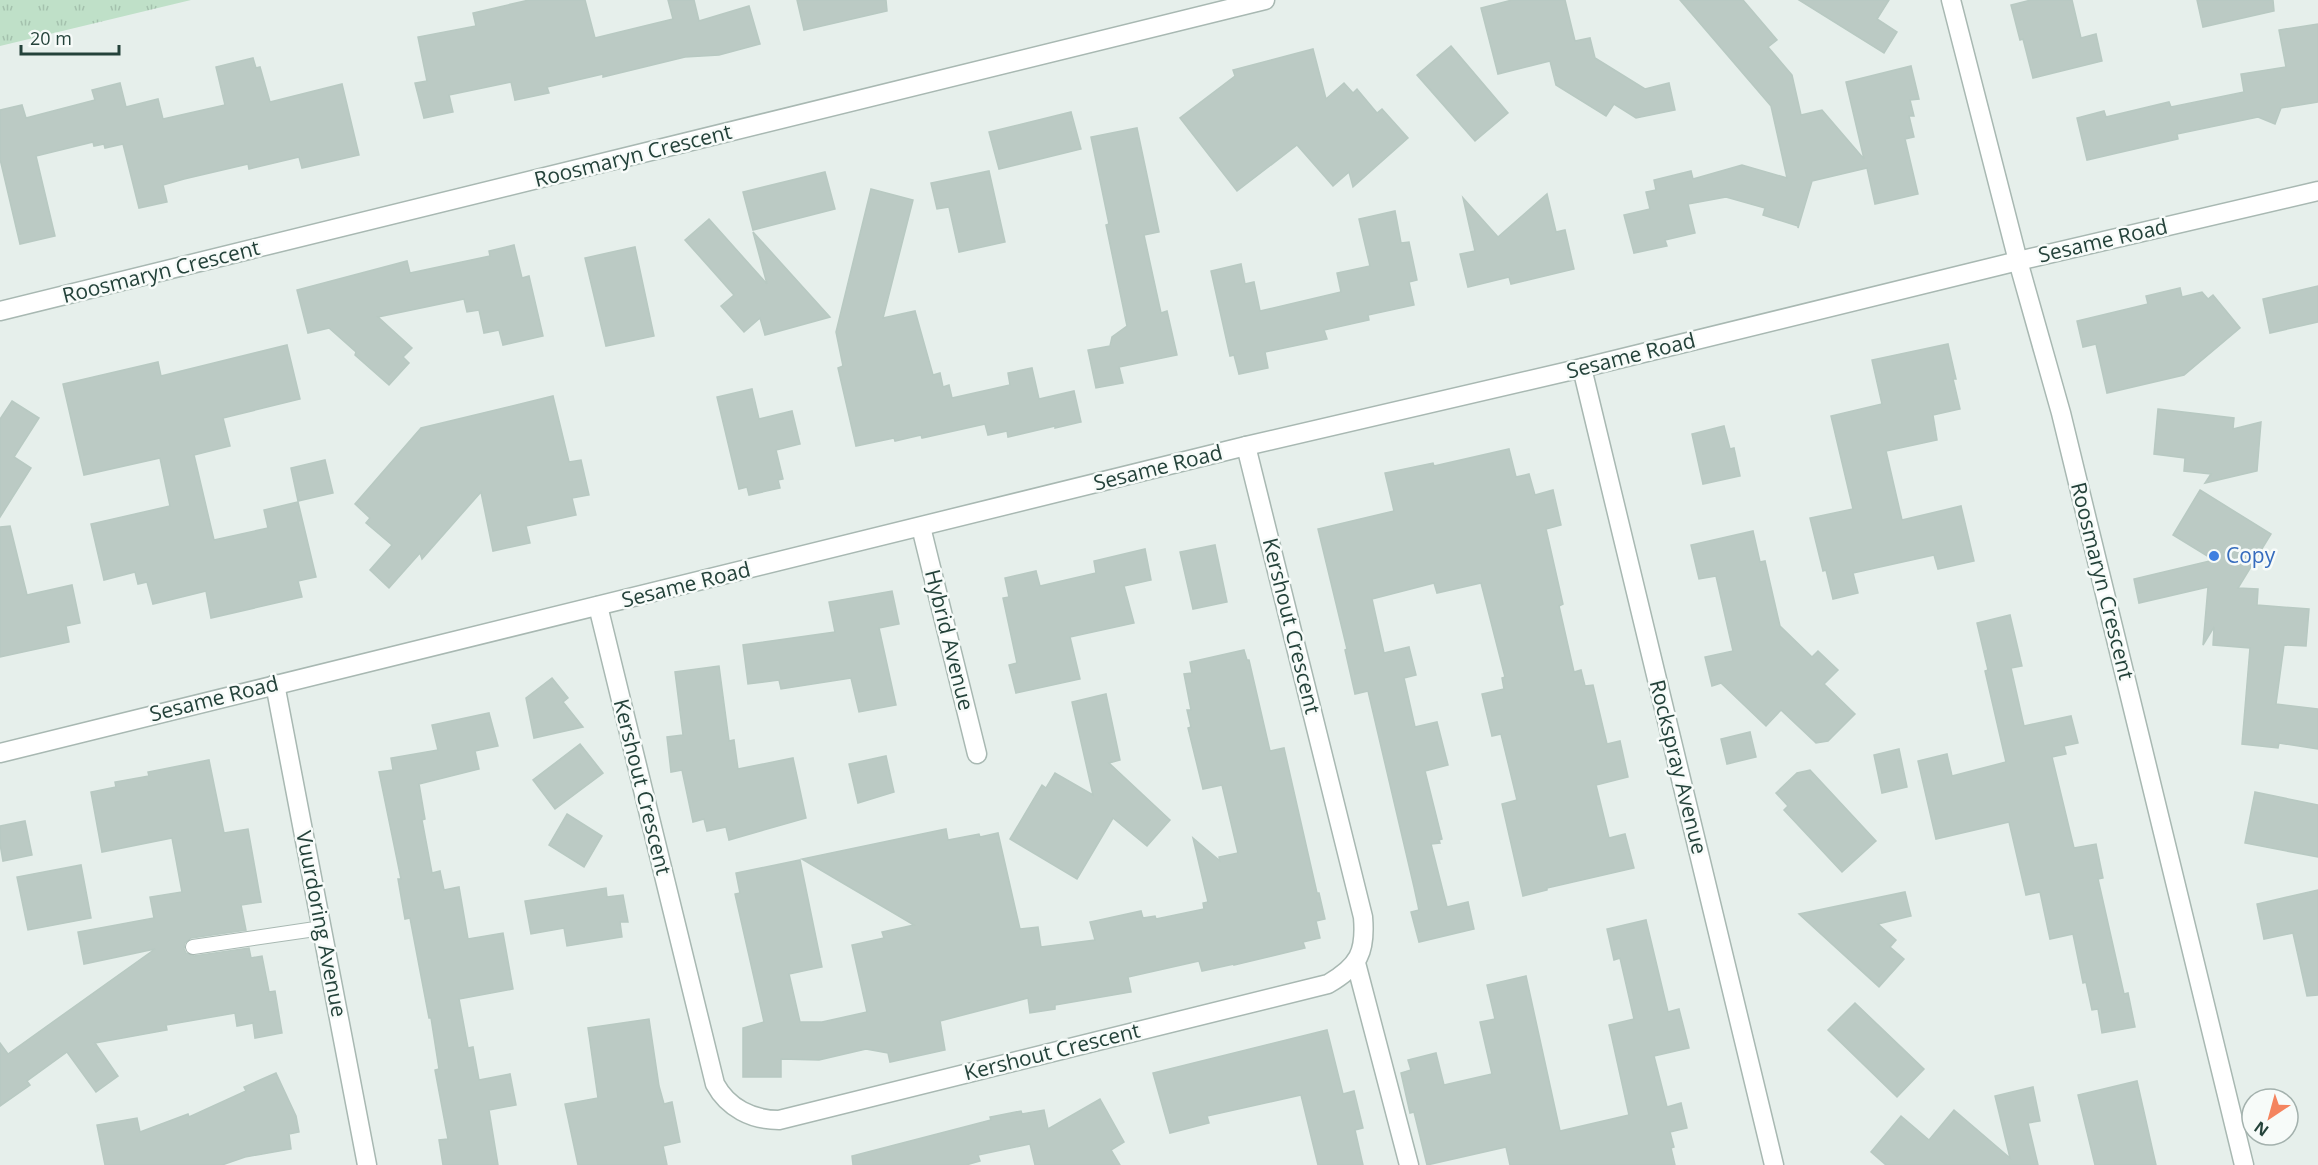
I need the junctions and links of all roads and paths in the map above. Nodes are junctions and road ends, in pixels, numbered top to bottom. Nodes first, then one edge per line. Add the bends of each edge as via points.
1 (1265, 0) edge
2 (1951, 0) edge
3 (2318, 191) edge
4 (2018, 261) junction
5 (0, 311) edge
6 (1582, 368) junction
7 (1246, 446) junction
8 (921, 527) junction
9 (598, 606) junction
10 (275, 684) junction
11 (0, 753) edge
12 (977, 754) dead end
13 (322, 928) junction
14 (193, 947) dead end
15 (1356, 963) junction
16 (367, 1165) edge
17 (1409, 1165) edge
18 (1774, 1165) edge
19 (2244, 1165) edge

1 - 5 street, Roosmaryn Crescent
2 - 4 street, Roosmaryn Crescent
3 - 4 street, Sesame Road
4 - 6 street, Sesame Road
4 - 19 street, Roosmaryn Crescent via 2061,413
6 - 7 street, Sesame Road
6 - 18 street, Rockspray Avenue
7 - 8 street, Sesame Road
7 - 15 street, Kershout Crescent via 1363,917 1362,949
8 - 9 street, Sesame Road
8 - 12 street, Hybrid Avenue
9 - 10 street, Sesame Road
9 - 15 street, Kershout Crescent via 715,1084 722,1098 738,1110 768,1120 790,1117 1328,984
10 - 11 street, Sesame Road
10 - 13 street, Vuurdoring Avenue
13 - 14 lane
13 - 16 street, Vuurdoring Avenue
15 - 17 street

